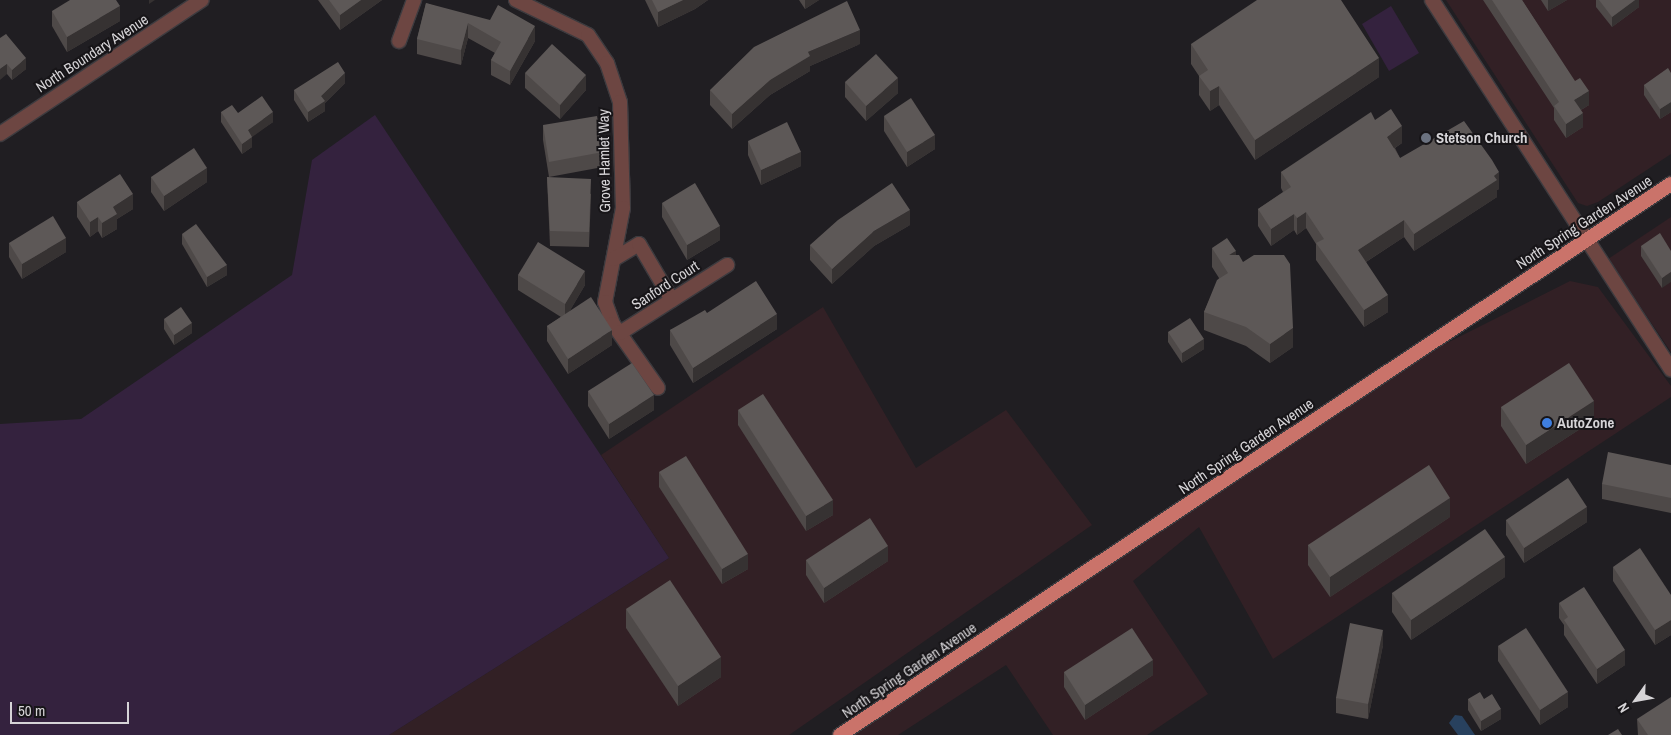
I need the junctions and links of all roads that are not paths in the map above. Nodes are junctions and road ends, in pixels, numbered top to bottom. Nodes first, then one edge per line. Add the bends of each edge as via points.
1 (202, 0) edge
2 (414, 0) edge
3 (516, 0) edge
4 (1432, 0) edge
5 (399, 41) dead end
6 (0, 134) edge
7 (1671, 184) edge
8 (1586, 241) junction
9 (614, 259) junction
10 (727, 265) dead end
11 (672, 300) junction
12 (620, 333) junction
13 (1671, 369) edge
14 (658, 388) dead end
15 (840, 735) edge

1 - 6 street, North Boundary Avenue
2 - 5 street
3 - 9 street, Grove Hamlet Way via 588,35 607,62 620,102 623,208
4 - 8 street
7 - 8 highway, North Spring Garden Avenue
8 - 13 street
8 - 15 highway, North Spring Garden Avenue
9 - 11 street via 639,244
9 - 12 street, Grove Hamlet Way via 605,302
10 - 11 street, Sanford Court
11 - 12 street, Sanford Court
12 - 14 street, Grove Hamlet Way

